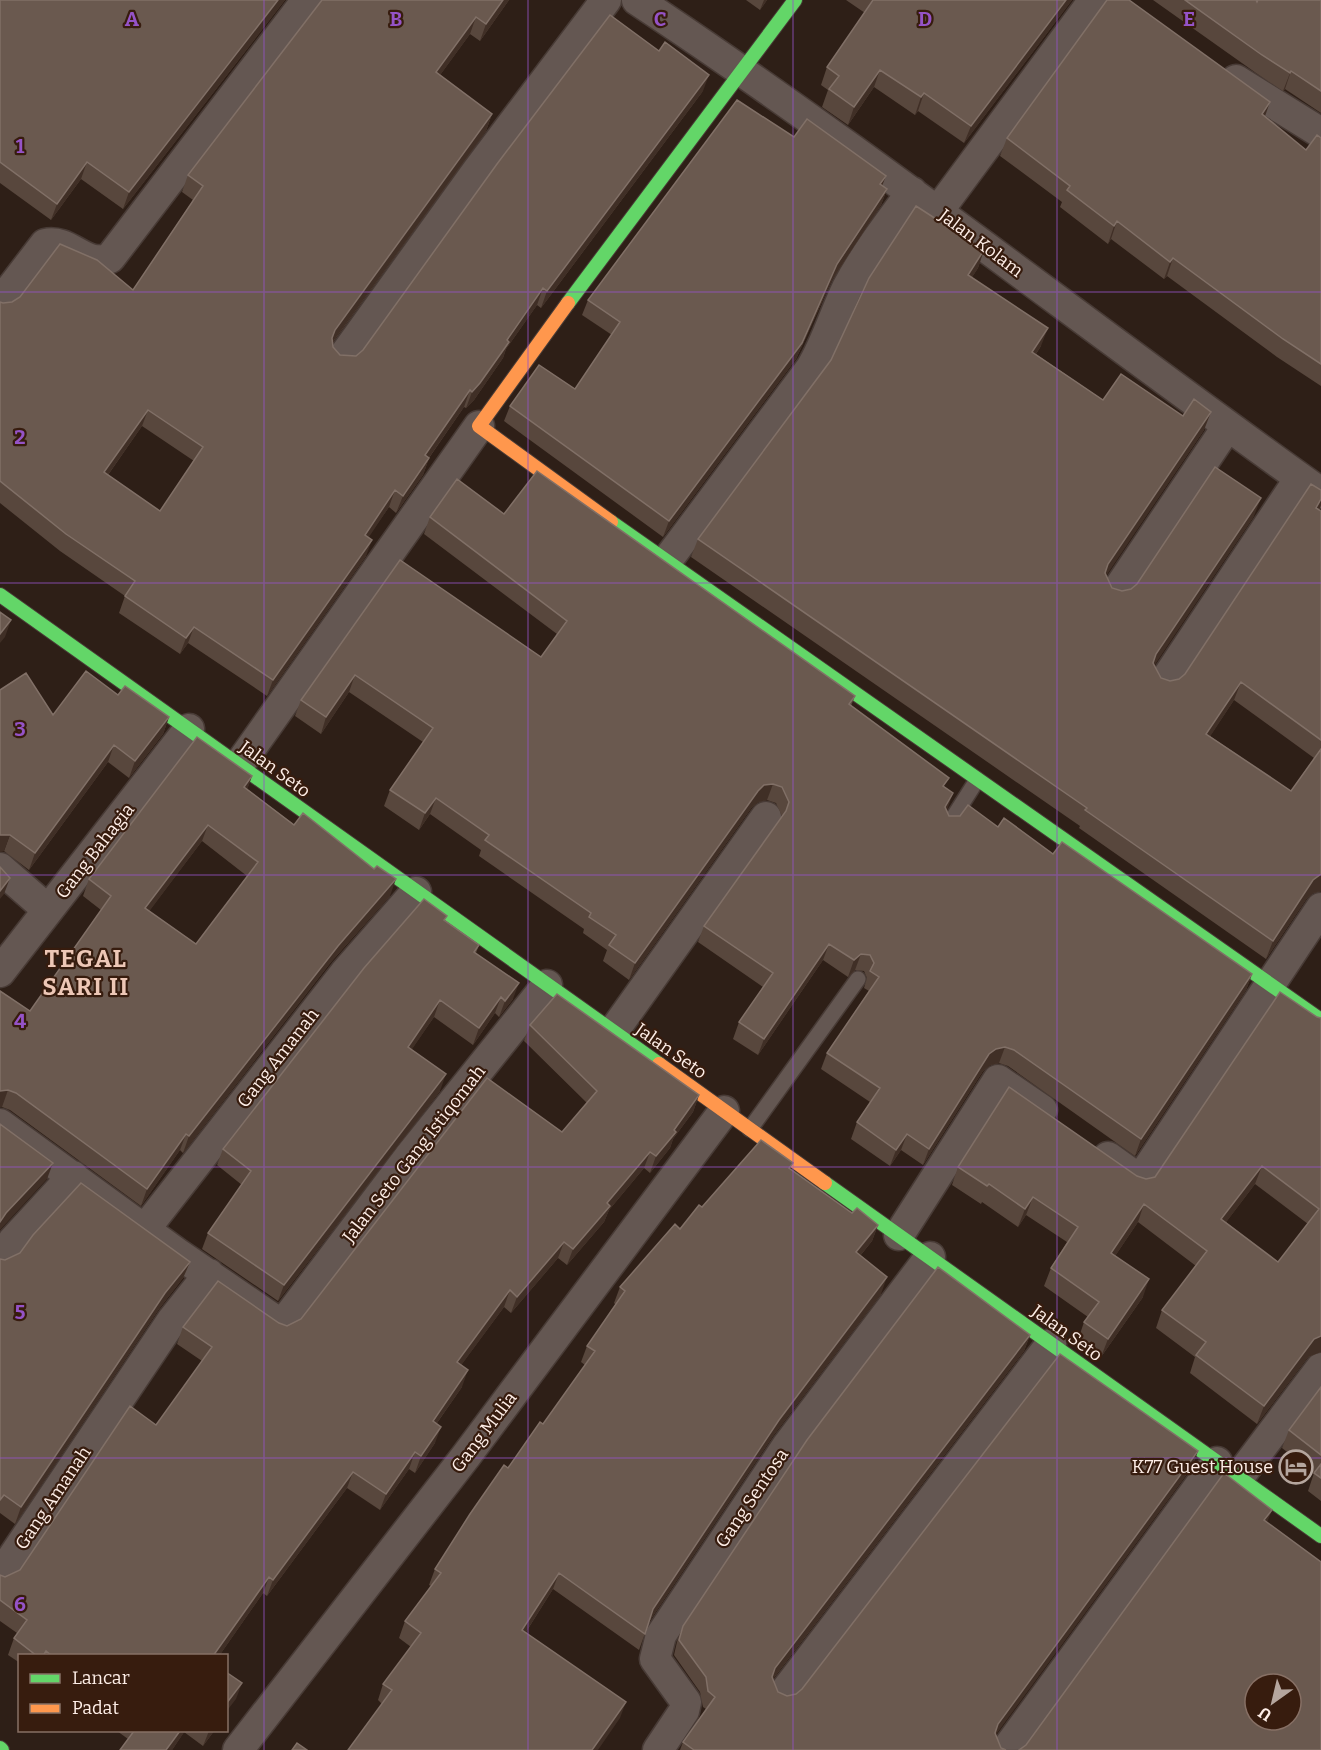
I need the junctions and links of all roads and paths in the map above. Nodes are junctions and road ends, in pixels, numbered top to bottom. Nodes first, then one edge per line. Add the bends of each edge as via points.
1 (307, 0) edge
2 (606, 0) edge
3 (637, 0) edge
4 (795, 0) edge
5 (1094, 0) edge
6 (673, 10) edge
7 (1213, 64) edge
8 (742, 70) junction
9 (1321, 133) edge
10 (912, 192) junction
11 (938, 211) junction
12 (0, 303) edge
13 (343, 357) edge
14 (479, 426) junction
15 (1227, 427) junction
16 (1311, 486) edge
17 (666, 561) junction
18 (1116, 592) edge
19 (0, 595) edge
20 (1164, 682) edge
21 (189, 729) junction
22 (239, 765) junction
23 (977, 780) junction
24 (766, 817) dead end
25 (949, 824) edge
26 (0, 868) edge
27 (416, 892) junction
28 (1321, 908) edge
29 (48, 910) junction
30 (0, 972) edge
31 (858, 979) dead end
32 (547, 985) junction
33 (1269, 985) junction
34 (1321, 1020) edge
35 (614, 1032) junction
36 (724, 1111) junction
37 (0, 1124) edge
38 (750, 1129) junction
39 (73, 1176) junction
40 (145, 1229) junction
41 (899, 1235) junction
42 (930, 1257) junction
43 (0, 1260) edge
44 (210, 1274) junction
45 (1051, 1344) junction
46 (1321, 1368) edge
47 (1228, 1470) junction
48 (1321, 1536) edge
49 (0, 1576) edge
50 (783, 1694) edge
51 (238, 1750) edge
52 (657, 1750) edge
53 (1006, 1750) edge

1 - 12 street via 110,258 93,261 66,246 45,244
2 - 13 street
3 - 6 street, Jalan Kolam
4 - 8 street
5 - 11 street
6 - 8 street, Jalan Kolam
7 - 9 street
8 - 10 street, Jalan Kolam
8 - 14 street
10 - 11 street, Jalan Kolam
10 - 17 street via 849,285 811,368
11 - 15 street, Jalan Kolam
14 - 17 street
14 - 22 street
15 - 16 street, Jalan Kolam
15 - 18 street
16 - 20 street
17 - 23 street
19 - 21 street, Jalan Seto
21 - 22 street, Jalan Seto
21 - 29 street, Gang Bahagia
22 - 27 street, Jalan Seto
23 - 25 lane
23 - 33 street
24 - 35 street
26 - 29 street
27 - 32 street, Jalan Seto
27 - 40 street, Gang Amanah via 345,973
28 - 33 street
29 - 30 street, Gang Bahagia
31 - 38 lane
32 - 35 street, Jalan Seto
32 - 44 street, Jalan Seto Gang Istiqomah via 409,1157 282,1325
33 - 34 street
33 - 41 street via 1140,1180 998,1080
35 - 36 street, Jalan Seto
36 - 38 street, Jalan Seto
36 - 51 street, Gang Mulia via 466,1456
37 - 39 street
38 - 41 street, Jalan Seto
39 - 40 street
39 - 43 street
40 - 44 street
41 - 42 street, Jalan Seto
42 - 45 street, Jalan Seto
42 - 52 street, Gang Sentosa via 787,1446 661,1635 654,1659 686,1702
44 - 49 street, Gang Amanah via 172,1319
45 - 47 street, Jalan Seto
45 - 50 street
46 - 47 street
47 - 48 street, Jalan Seto
47 - 53 street

